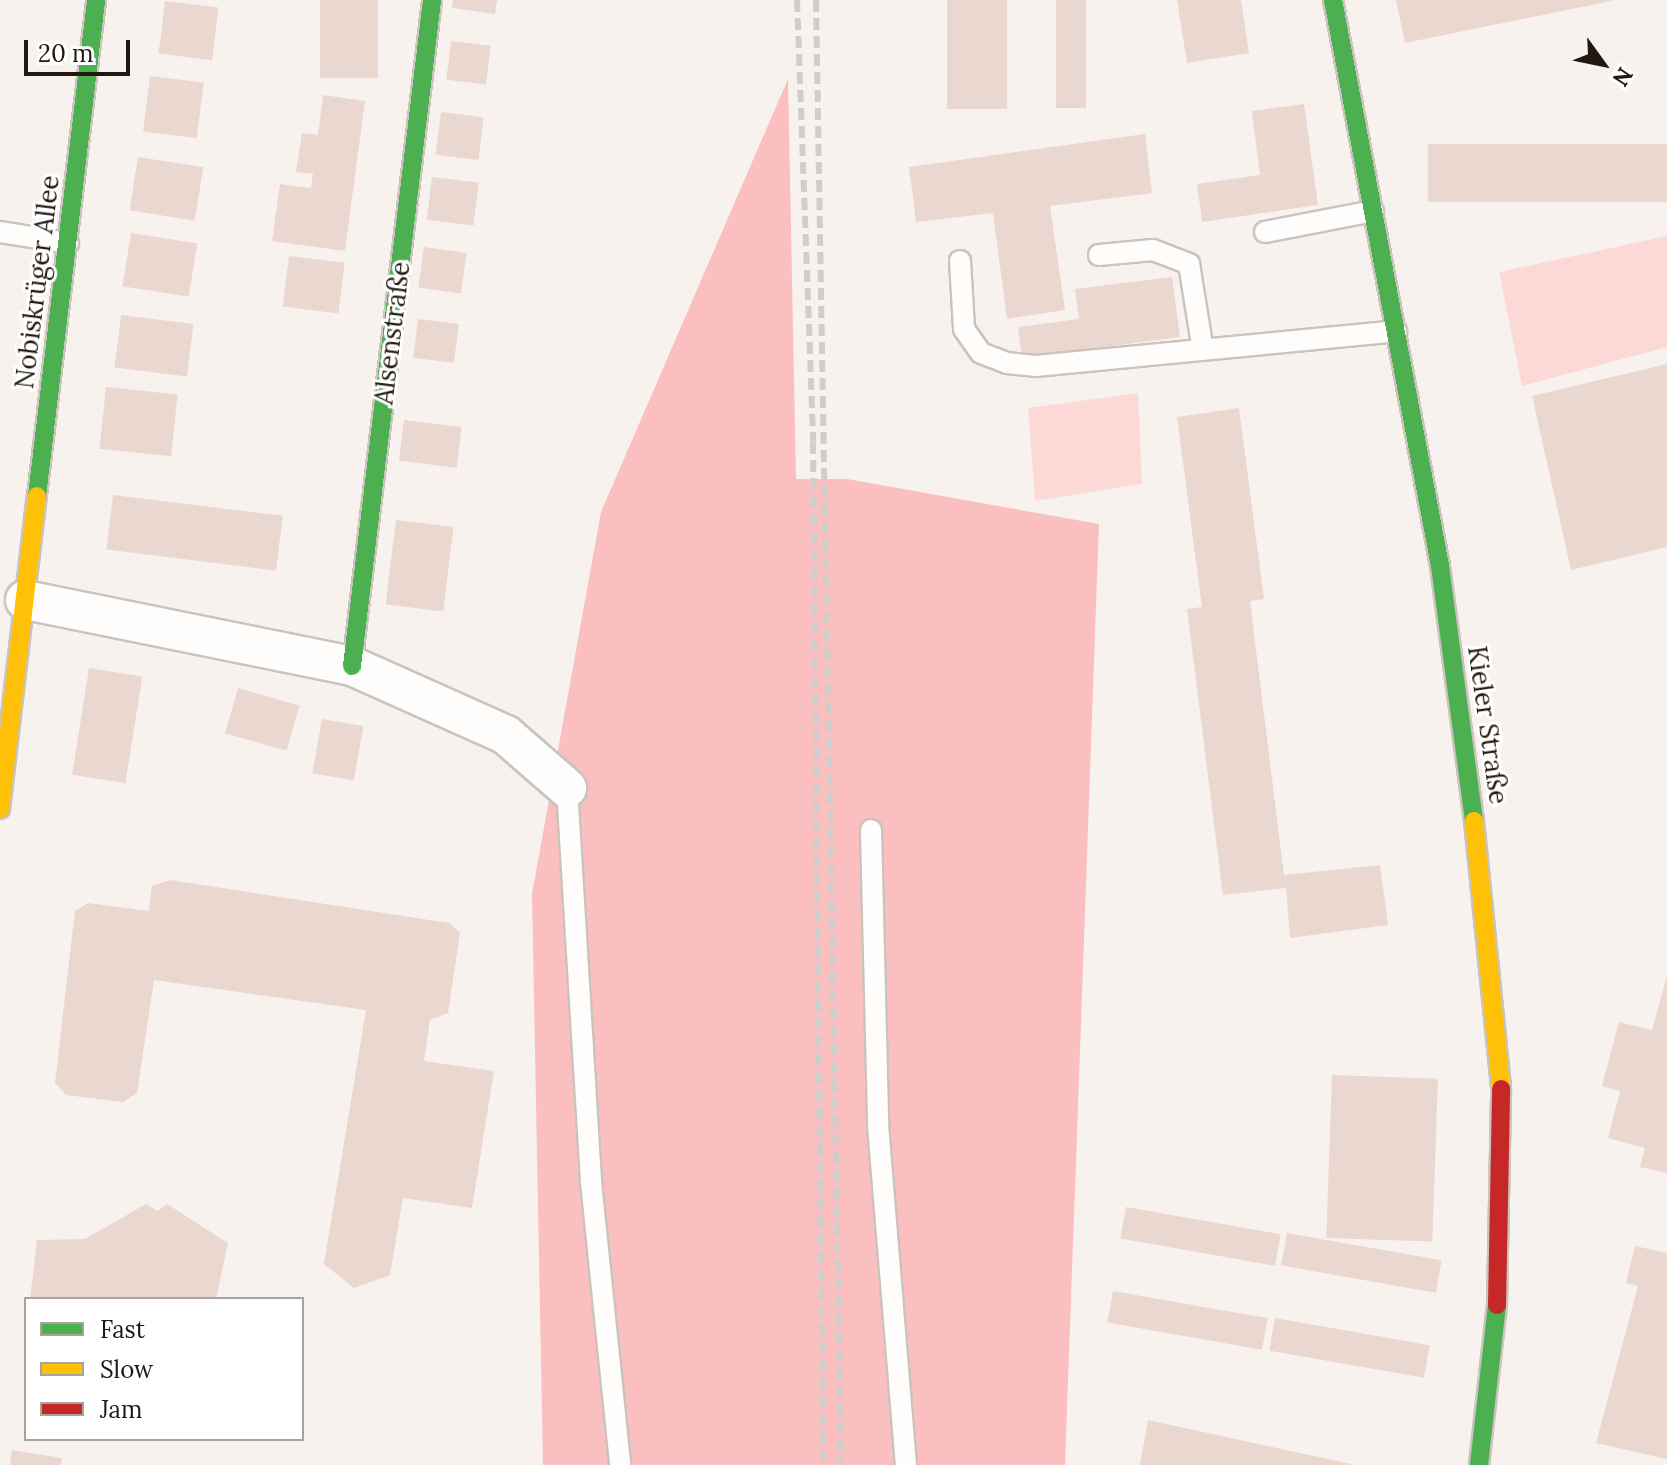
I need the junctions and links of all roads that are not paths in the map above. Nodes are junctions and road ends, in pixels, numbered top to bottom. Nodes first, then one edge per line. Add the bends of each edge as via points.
1 (96, 0) edge
2 (432, 0) edge
3 (1333, 0) edge
4 (1373, 211) junction
5 (0, 232) edge
6 (1265, 232) dead end
7 (68, 243) junction
8 (1099, 255) dead end
9 (960, 261) dead end
10 (1396, 331) junction
11 (1203, 350) junction
12 (25, 600) junction
13 (352, 666) junction
14 (567, 788) joint
15 (0, 809) edge
16 (871, 830) dead end
17 (620, 1465) edge
18 (906, 1465) edge
19 (1479, 1465) edge

1 - 7 street, Nobiskrüger Allee
2 - 13 street, Alsenstraße
3 - 4 street, Kieler Straße
4 - 6 lane
4 - 10 street, Kieler Straße
5 - 7 lane
7 - 12 street, Nobiskrüger Allee
8 - 11 lane via 1153,250 1189,264
9 - 11 lane via 964,329 981,353 1007,363
10 - 11 lane
10 - 19 street, Kieler Straße via 1440,566 1494,978 1505,1147 1494,1378
12 - 13 street
12 - 15 street, Nobiskrüger Allee
13 - 14 street via 506,735
14 - 17 lane via 591,1182
16 - 18 lane via 878,1125

